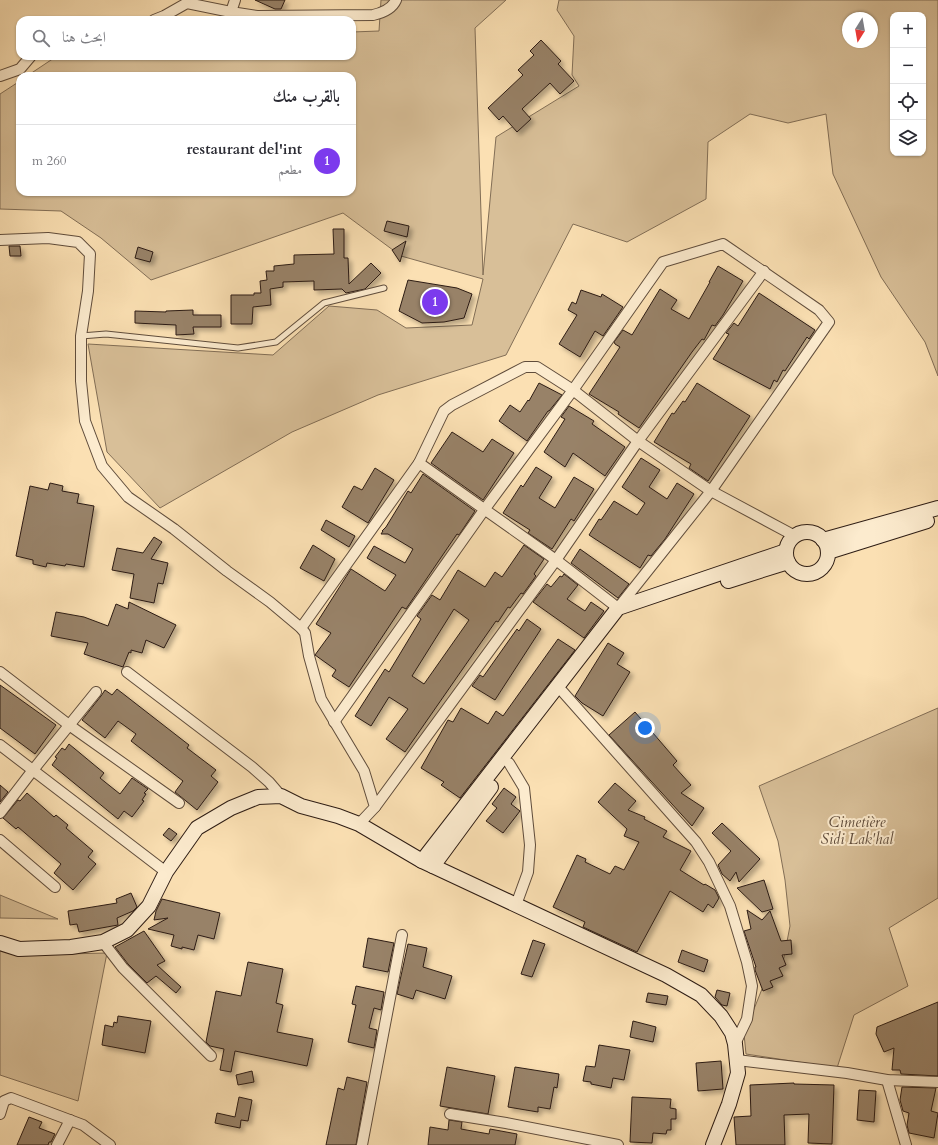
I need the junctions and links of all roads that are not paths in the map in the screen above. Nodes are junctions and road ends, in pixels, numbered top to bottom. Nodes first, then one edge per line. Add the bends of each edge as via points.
1 (235, 0) edge
2 (396, 0) edge
3 (184, 1) edge
4 (231, 12) junction
5 (164, 16) edge
6 (28, 60) edge
7 (0, 76) edge
8 (0, 240) edge
9 (764, 272) junction
10 (384, 288) dead end
11 (81, 336) junction
12 (573, 390) junction
13 (638, 441) junction
14 (419, 463) junction
15 (710, 491) junction
16 (938, 508) edge
17 (484, 510) junction
18 (938, 518) edge
19 (795, 536) junction
20 (826, 546) junction
21 (787, 557) junction
22 (556, 560) junction
23 (618, 608) junction
24 (301, 628) junction
25 (0, 672) edge
26 (127, 672) dead end
27 (562, 691) junction
28 (96, 692) dead end
29 (334, 722) junction
30 (69, 725) junction
31 (0, 745) edge
32 (509, 763) junction
33 (32, 770) junction
34 (281, 796) junction
35 (179, 803) dead end
36 (375, 807) junction
37 (0, 813) edge
38 (359, 824) junction
39 (0, 840) edge
40 (428, 863) junction
41 (166, 872) junction
42 (55, 887) dead end
43 (516, 905) junction
44 (402, 935) dead end
45 (103, 942) junction
46 (0, 943) edge
47 (735, 1044) junction
48 (211, 1056) dead end
49 (737, 1060) junction
50 (887, 1080) junction
51 (938, 1082) edge
52 (0, 1114) edge
53 (450, 1114) dead end
54 (70, 1120) junction
55 (57, 1145) edge
56 (110, 1145) edge
57 (362, 1145) edge
58 (618, 1145) edge
59 (713, 1145) edge
60 (906, 1145) edge

1 - 4 street
2 - 4 street via 382,13 373,15 257,16
3 - 4 street
3 - 5 street
6 - 7 street via 20,69
8 - 11 street via 48,238 78,242 90,254 88,291
9 - 12 street via 723,244 663,262
9 - 13 street
9 - 15 street via 819,310 829,322
10 - 11 lane via 324,303 276,342 238,348 106,334
11 - 24 street via 84,421 102,466 128,497 174,529
12 - 13 street
12 - 14 street via 537,367 525,367 444,411
12 - 17 street
13 - 15 street
13 - 22 street
14 - 17 street
14 - 24 street
15 - 19 street
15 - 23 street
16 - 20 main road
17 - 22 street
17 - 29 street
18 - 20 main road
19 - 20 main road via 805,532 815,534
19 - 21 main road via 789,542
20 - 21 main road via 827,561 813,574 803,574 794,570
21 - 23 main road
21 - 27 main road via 620,615
22 - 23 street
22 - 36 street
23 - 40 main road
24 - 29 street via 306,633 309,656 321,699
25 - 30 street
26 - 34 street via 252,767
27 - 32 main road
27 - 47 street via 696,842 709,862 730,906 752,986 747,1019
28 - 30 street
29 - 36 street via 364,771
30 - 33 street
30 - 35 street
31 - 33 street
32 - 40 main road
32 - 43 street via 524,788 530,845 528,872
33 - 37 street
33 - 41 street
34 - 38 main road via 301,806
34 - 41 main road via 258,797 231,808 197,828
36 - 38 street
38 - 40 main road
39 - 42 street
40 - 43 main road
41 - 45 main road via 149,906 127,930
43 - 47 main road via 666,975 701,995 721,1016 732,1033
44 - 57 street
45 - 46 main road via 71,947 19,949
45 - 48 street via 123,968
47 - 49 main road
49 - 50 street
49 - 59 main road via 738,1073
50 - 51 street
50 - 60 street
52 - 54 street via 4,1102 11,1098
53 - 58 street
54 - 55 street
54 - 56 street via 83,1125

